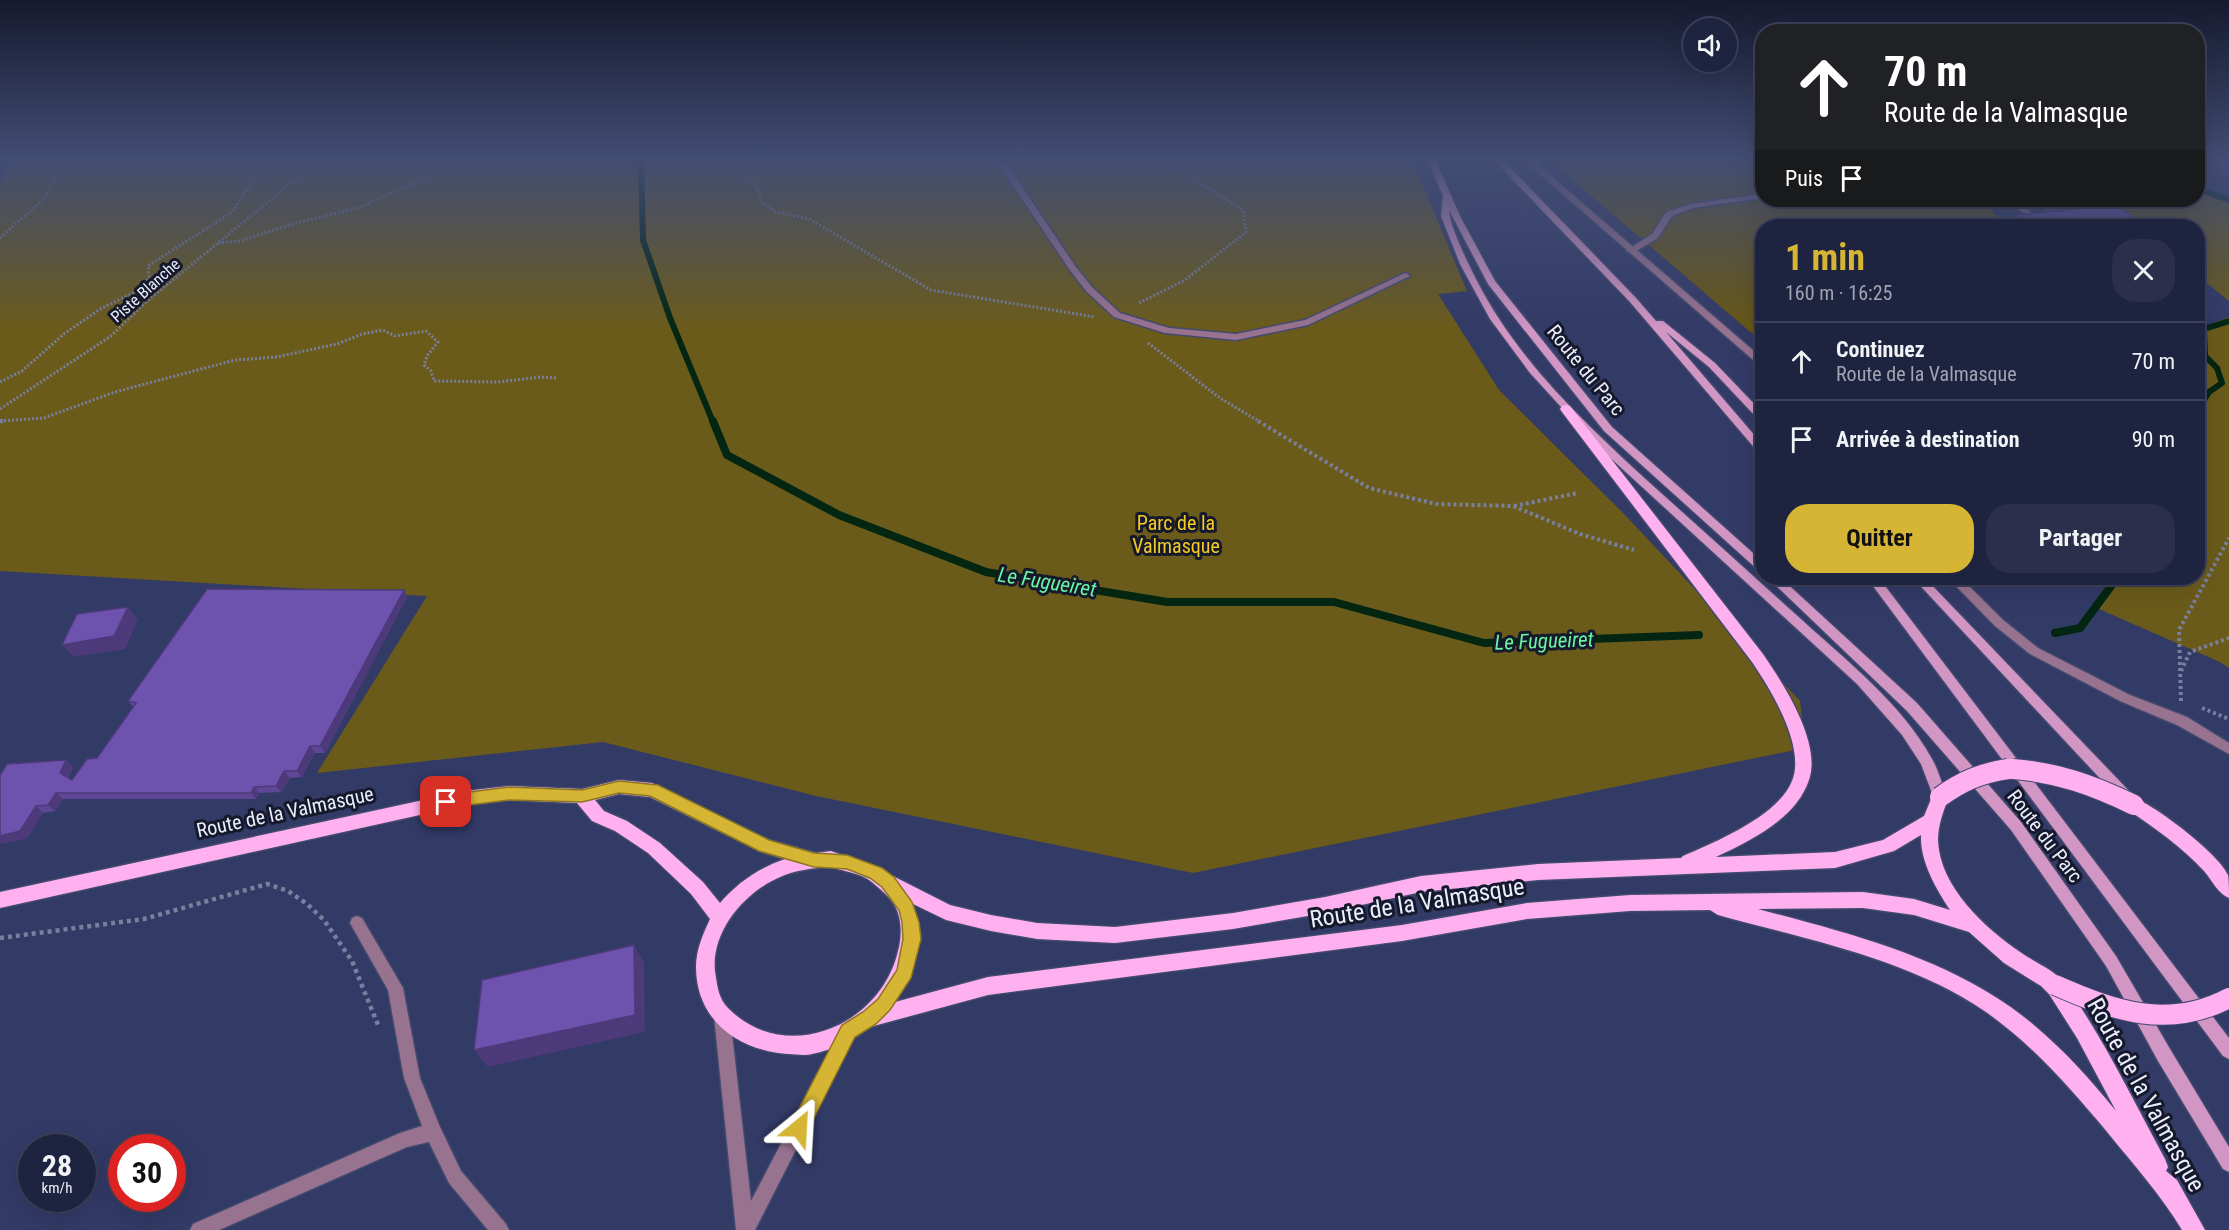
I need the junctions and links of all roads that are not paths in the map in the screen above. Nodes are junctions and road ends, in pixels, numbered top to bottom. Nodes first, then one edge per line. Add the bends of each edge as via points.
1 (1036, 214) edge
2 (1445, 214) edge
3 (1457, 214) edge
4 (1549, 214) edge
5 (1588, 214) edge
6 (1669, 214) edge
7 (1630, 251) junction
8 (1406, 276) dead end
9 (1633, 300) junction
10 (1755, 357) edge
11 (1566, 409) junction
12 (1755, 410) edge
13 (1755, 442) edge
14 (1755, 561) edge
15 (1755, 584) edge
16 (1756, 585) edge
17 (1781, 585) edge
18 (1878, 585) edge
19 (1926, 585) edge
20 (1961, 585) edge
21 (2229, 749) edge
22 (582, 796) junction
23 (1940, 797) junction
24 (2134, 805) junction
25 (1930, 821) junction
26 (814, 860) junction
27 (2210, 864) junction
28 (1682, 865) junction
29 (2229, 870) edge
30 (888, 882) junction
31 (2229, 890) edge
32 (0, 900) edge
33 (1704, 903) junction
34 (720, 917) junction
35 (357, 923) dead end
36 (1976, 926) junction
37 (2055, 985) junction
38 (2229, 998) edge
39 (722, 1017) junction
40 (869, 1018) junction
41 (849, 1031) junction
42 (2229, 1051) edge
43 (433, 1132) junction
44 (2229, 1163) edge
45 (2173, 1197) junction
46 (199, 1230) edge
47 (501, 1230) edge
48 (745, 1230) edge
49 (2194, 1230) edge

1 - 8 street via 1072,268 1117,315 1168,332 1236,337 1308,322
2 - 11 main road via 1483,302
3 - 14 main road, Route du Parc via 1491,282 1608,429
4 - 9 main road
5 - 7 street
6 - 7 street via 1655,236
7 - 10 street
9 - 12 main road via 1712,365
9 - 13 main road
11 - 15 main road
11 - 28 main road via 1752,651 1784,700 1797,735 1802,778 1792,797 1763,823
16 - 23 main road via 1861,681 1907,731 1927,762
17 - 44 main road, Route du Parc via 1912,707 2016,826 2111,961
18 - 42 main road, Route du Parc
19 - 24 main road
20 - 21 street via 2034,651 2116,694 2182,721
22 - 26 main road, Route de la Valmasque via 619,787 652,789 765,846
22 - 32 main road, Route de la Valmasque via 509,794 465,798
22 - 34 main road via 598,816 654,848 697,888
23 - 24 main road, bridge via 1954,784 1972,776 2019,769 2075,780
23 - 25 main road
24 - 27 main road via 2162,822
25 - 28 main road, Route de la Valmasque via 1888,846 1835,860
25 - 36 main road via 1931,853 1937,871
26 - 30 main road via 847,862
26 - 34 main road via 795,863 760,878
27 - 29 street
27 - 31 main road
28 - 30 main road, Route de la Valmasque via 1538,872 1421,884 1233,921 1115,935 1037,931 991,923 946,912
30 - 40 main road via 906,907 912,939 910,956 896,989
33 - 36 main road, Route de la Valmasque via 1863,900 1914,907
33 - 40 main road, Route de la Valmasque via 1630,903 1527,911 1402,933 988,986
33 - 45 main road via 1906,962 1988,1003 2024,1029 2068,1072
34 - 39 main road via 711,933 704,969 712,1002
35 - 43 street via 395,987 412,1078
36 - 37 main road via 1999,948
37 - 38 main road, bridge via 2135,1013 2172,1016 2204,1010
37 - 45 main road, Route de la Valmasque
39 - 41 main road via 750,1038 788,1046
39 - 48 street
40 - 41 main road
41 - 48 street
43 - 46 street via 406,1139
43 - 47 street via 455,1177
45 - 49 main road, Route de la Valmasque

